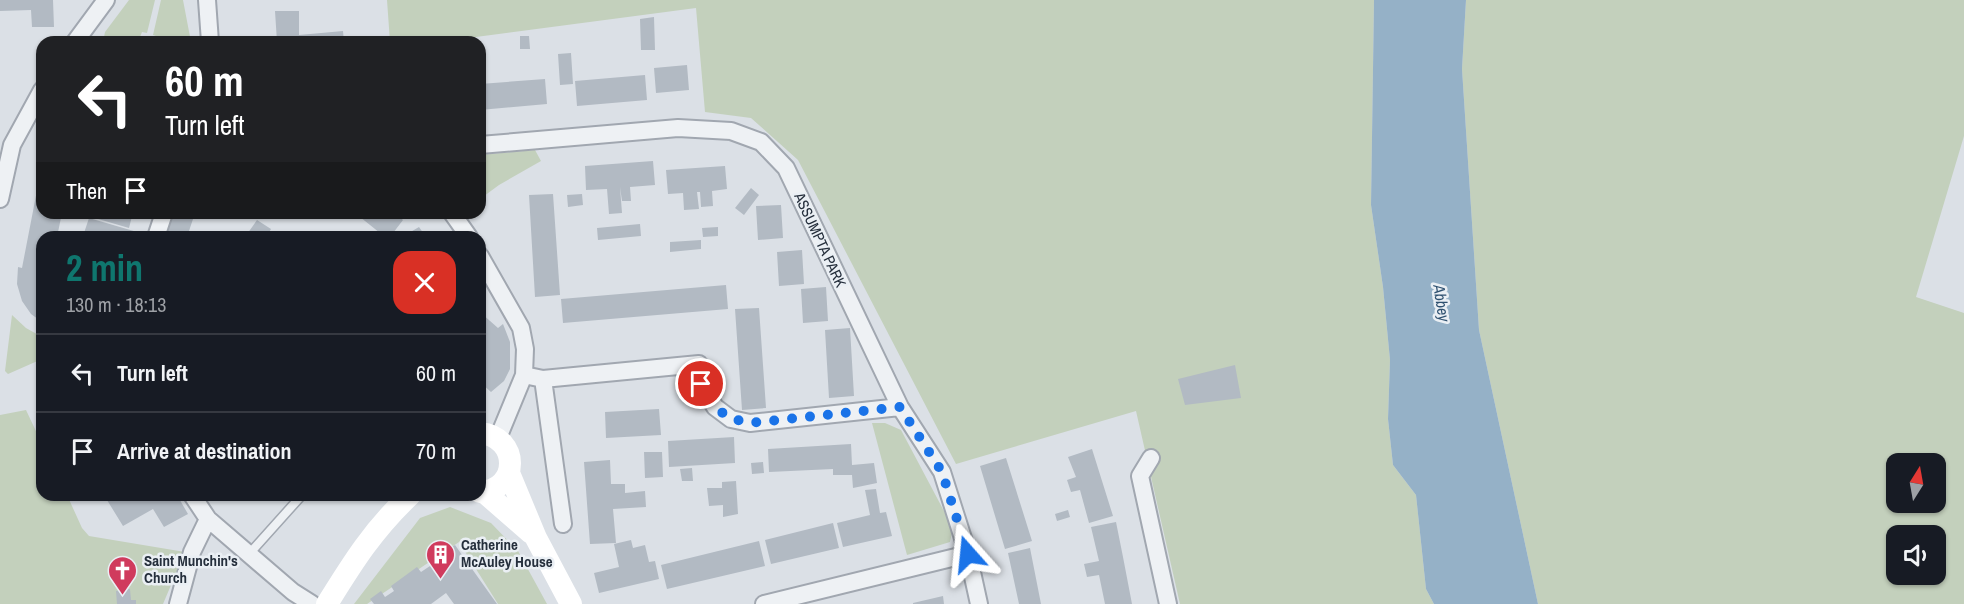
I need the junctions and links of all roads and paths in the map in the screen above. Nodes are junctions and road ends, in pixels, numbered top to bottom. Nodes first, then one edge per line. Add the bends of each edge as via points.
1 (106, 0) edge
2 (207, 0) edge
3 (79, 36) edge
4 (210, 36) edge
5 (36, 101) edge
6 (486, 144) edge
7 (0, 199) edge
8 (486, 267) edge
9 (524, 375) junction
10 (543, 379) junction
11 (900, 407) junction
12 (489, 436) edge
13 (1151, 458) dead end
14 (509, 473) junction
15 (486, 491) edge
16 (486, 495) edge
17 (196, 501) edge
18 (297, 501) edge
19 (404, 501) edge
20 (208, 519) junction
21 (563, 524) dead end
22 (536, 538) junction
23 (968, 554) junction
24 (248, 555) junction
25 (785, 602) edge
26 (178, 604) edge
27 (312, 604) edge
28 (327, 604) edge
29 (571, 604) edge
30 (764, 604) edge
31 (979, 604) edge
32 (1168, 604) edge

1 - 3 street
2 - 4 street
5 - 7 street via 12,145
6 - 11 street, ASSUMPTA PARK via 678,128 731,131 761,142 786,168
8 - 9 street via 521,328
9 - 10 street
9 - 12 street
10 - 11 street via 699,364 701,384 715,407 731,419 750,423
10 - 21 street
11 - 23 street, ASSUMPTA PARK via 942,472
12 - 14 main road via 505,445
13 - 32 street via 1140,476
14 - 15 main road via 499,486
14 - 22 main road
16 - 22 main road
17 - 20 street
18 - 24 lane
19 - 28 main road via 365,544
20 - 24 street
20 - 26 street via 192,552
22 - 29 main road
23 - 25 street
23 - 31 street, ASSUMPTA PARK
24 - 27 street
25 - 30 street

